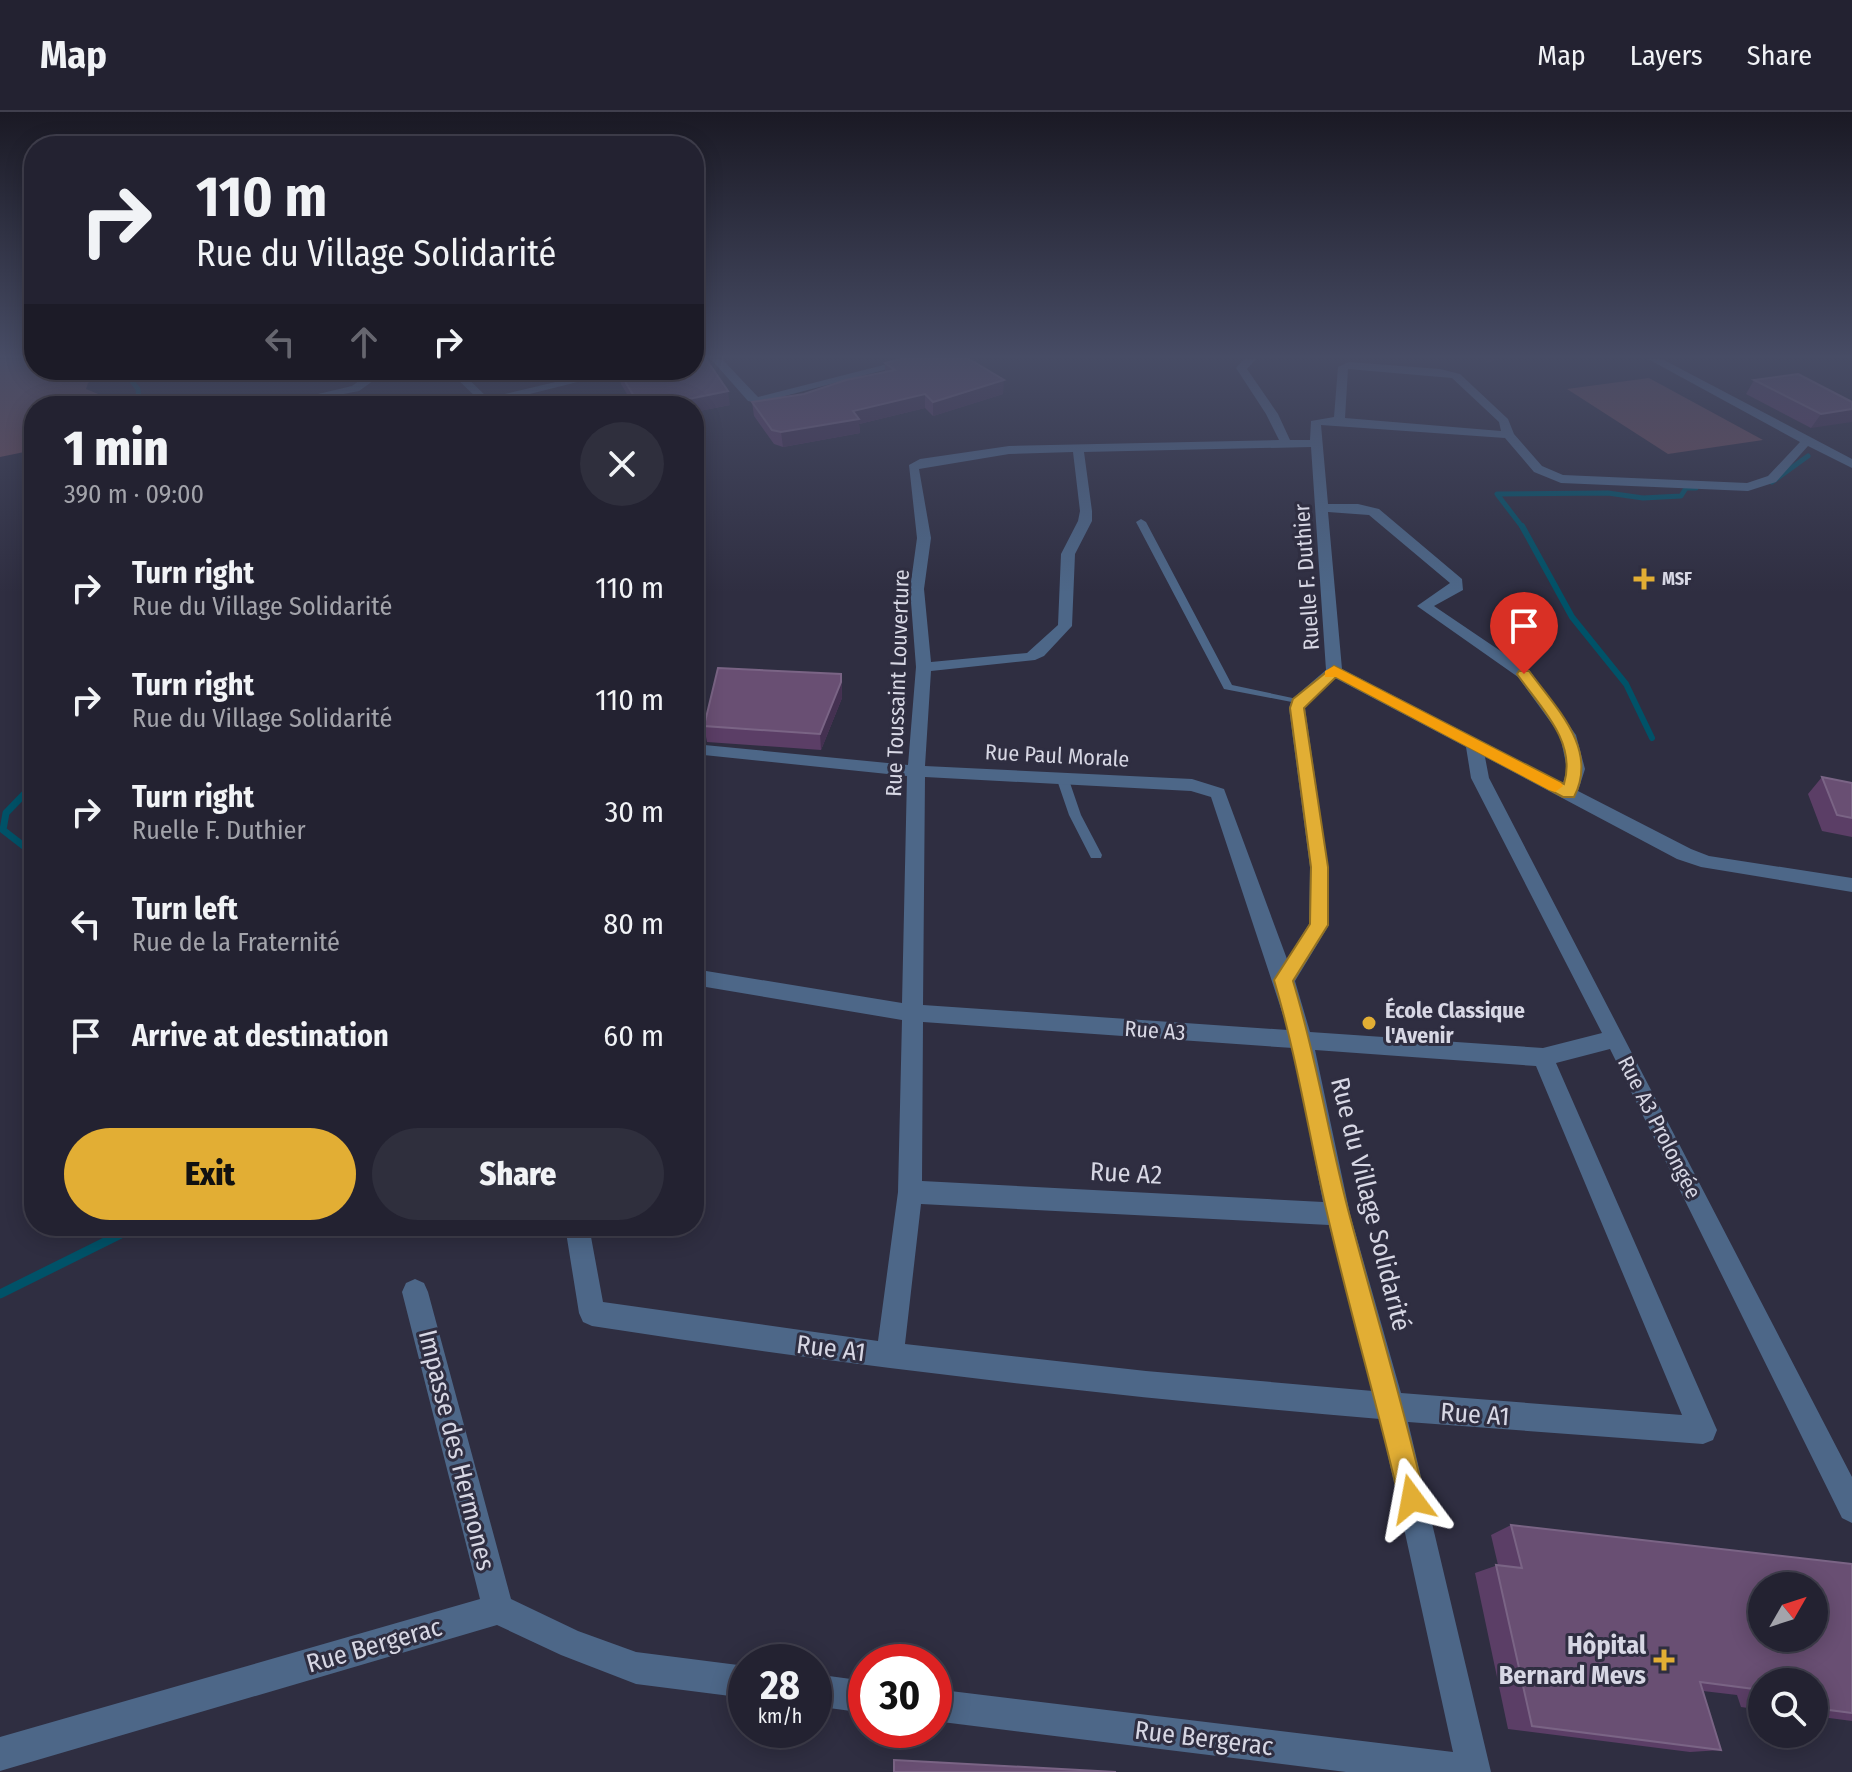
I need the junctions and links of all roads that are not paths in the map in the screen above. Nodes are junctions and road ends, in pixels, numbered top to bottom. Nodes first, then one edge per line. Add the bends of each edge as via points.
1 (1283, 436) edge
2 (1317, 436) edge
3 (1509, 436) edge
4 (1797, 436) edge
5 (1806, 442) junction
6 (1286, 443) junction
7 (1318, 443) junction
8 (1078, 448) junction
9 (1852, 464) edge
10 (1323, 508) junction
11 (1141, 522) dead end
12 (924, 667) junction
13 (1334, 671) junction
14 (1298, 702) junction
15 (1474, 745) junction
16 (704, 750) edge
17 (916, 771) junction
18 (1063, 780) junction
19 (1569, 794) junction
20 (1096, 855) dead end
21 (1852, 885) edge
22 (704, 979) edge
23 (1284, 980) junction
24 (912, 1013) junction
25 (1616, 1039) junction
26 (1302, 1040) junction
27 (1543, 1057) junction
28 (910, 1192) junction
29 (1338, 1214) junction
30 (579, 1236) edge
31 (415, 1292) dead end
32 (890, 1355) junction
33 (1391, 1408) junction
34 (1852, 1508) edge
35 (498, 1609) junction
36 (728, 1680) edge
37 (952, 1707) edge
38 (0, 1754) edge
39 (1474, 1772) edge

1 - 6 street
2 - 7 street
3 - 5 street via 1538,469 1573,481 1748,487 1772,479
4 - 5 street
5 - 9 street
6 - 7 street, Rue Toussaint Louverture
6 - 8 street, Rue Toussaint Louverture
7 - 10 street, Ruelle F. Duthier
8 - 12 street via 1086,511 1068,554 1065,626 1030,657
8 - 12 street, Rue Toussaint Louverture via 1009,450 915,465 924,538 917,589
10 - 13 street, Ruelle F. Duthier
10 - 19 street via 1374,512 1457,582 1458,587 1424,606 1524,674 1568,735 1576,769
11 - 14 lane via 1228,687
12 - 17 street, Rue Toussaint Louverture
13 - 14 street
13 - 15 street, Ruelle F. Duthier
14 - 23 street via 1319,867 1319,925
15 - 19 street, Ruelle F. Duthier
15 - 25 street, Rue A3 Prolongée via 1480,778
16 - 17 street, Rue Paul Morale
17 - 18 street, Rue Paul Morale
17 - 24 street, Rue Toussaint Louverture
18 - 20 lane
18 - 23 street, Rue Paul Morale via 1192,785 1218,793
19 - 21 street, Ruelle F. Duthier via 1708,862
22 - 24 street, Rue A3
23 - 26 street, Rue du Village Solidarité
24 - 26 street, Rue A3
24 - 28 street, Rue Toussaint Louverture
25 - 27 street, Rue A3
25 - 34 street, Rue A3 Prolongée
26 - 27 street, Rue A3
26 - 29 street, Rue du Village Solidarité
27 - 33 street, Rue A1 via 1703,1430
28 - 29 street, Rue A2
28 - 32 street, Rue Toussaint Louverture
29 - 33 street, Rue du Village Solidarité
30 - 32 street, Rue A1 via 592,1313
31 - 35 street, Impasse des Hermones
32 - 33 street, Rue A1
33 - 39 street, Rue du Village Solidarité
35 - 36 street via 636,1668
35 - 38 street, Rue Bergerac
37 - 39 street, Rue Bergerac

